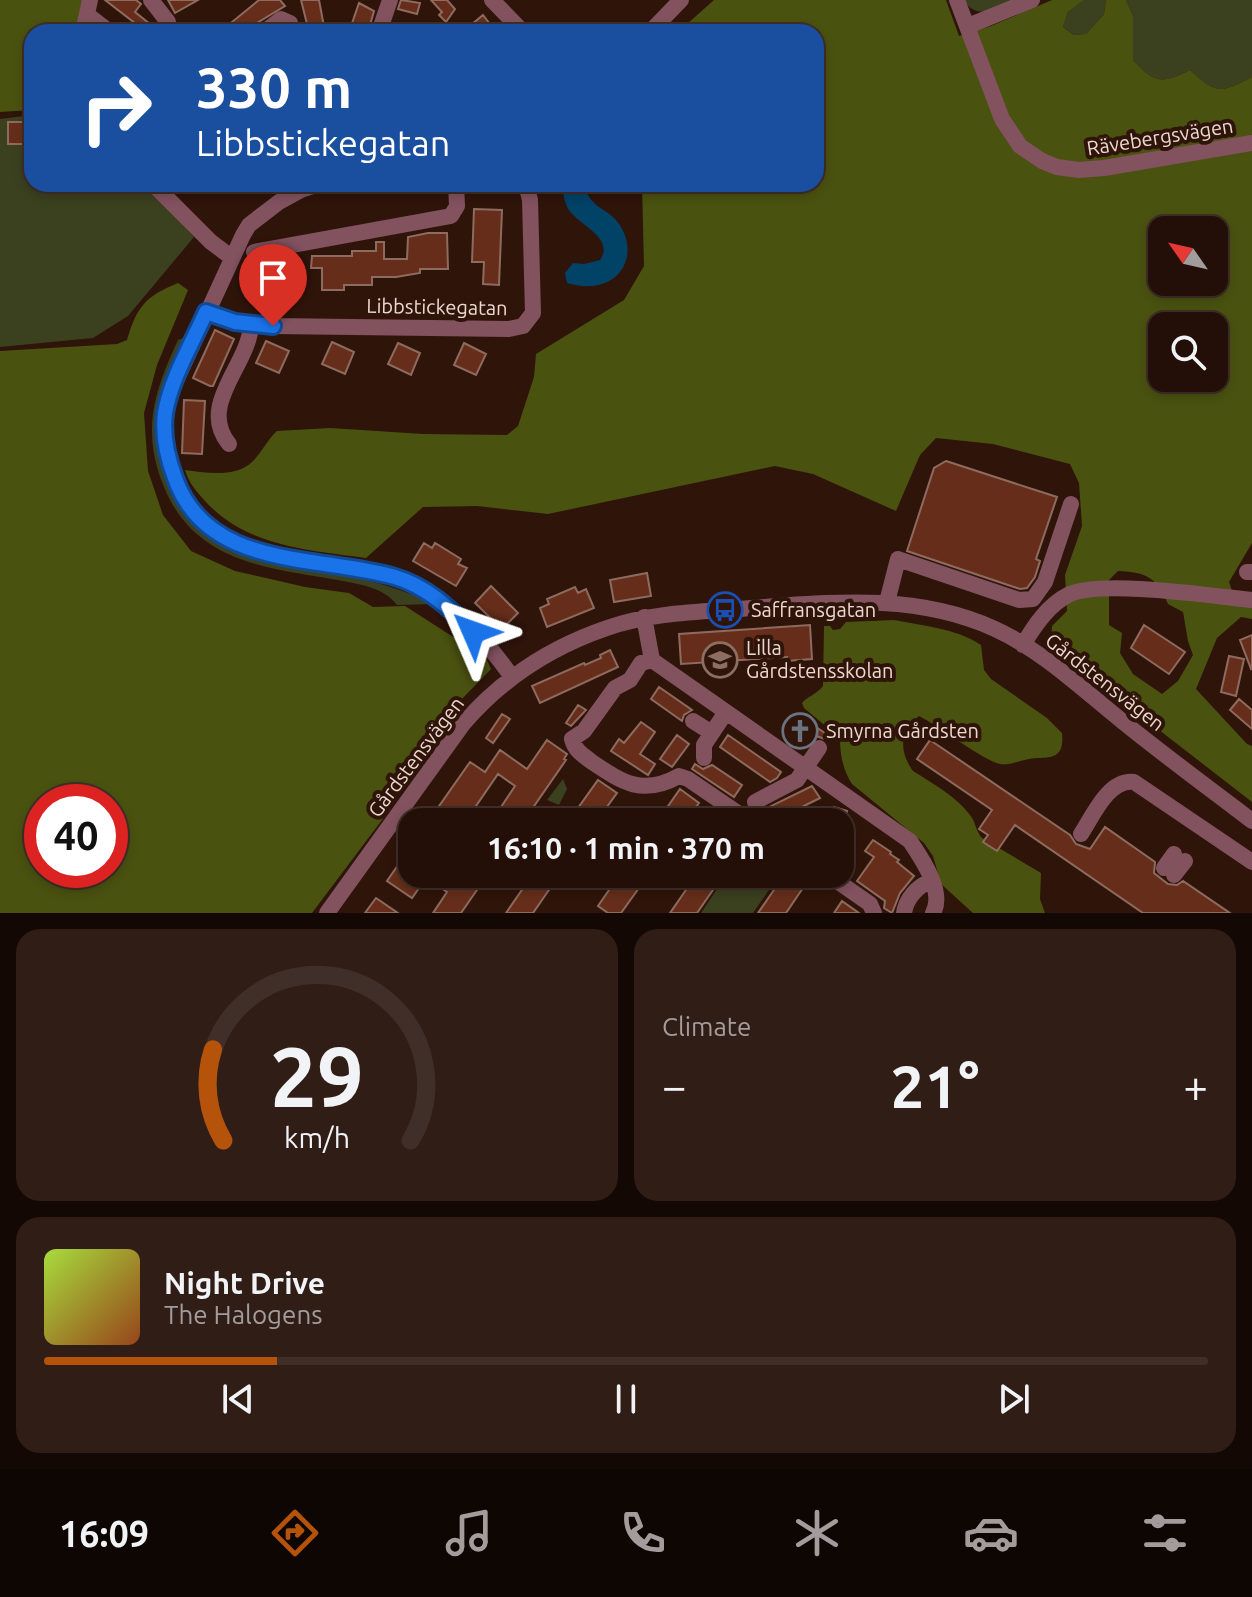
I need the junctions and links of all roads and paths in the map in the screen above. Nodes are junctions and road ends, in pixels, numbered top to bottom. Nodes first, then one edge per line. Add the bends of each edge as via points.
1 (90, 0) edge
2 (151, 0) edge
3 (390, 0) edge
4 (492, 0) edge
5 (681, 0) edge
6 (957, 0) edge
7 (1032, 0) edge
8 (168, 22) dead end
9 (85, 24) edge
10 (382, 24) edge
11 (514, 24) edge
12 (658, 24) edge
13 (968, 26) junction
14 (1252, 143) edge
15 (161, 192) edge
16 (297, 192) edge
17 (456, 192) edge
18 (528, 192) edge
19 (254, 252) dead end
20 (231, 257) junction
21 (206, 312) junction
22 (251, 325) junction
23 (229, 444) dead end
24 (1071, 504) dead end
25 (1252, 600) edge
26 (887, 602) junction
27 (644, 617) junction
28 (1023, 645) junction
29 (652, 660) junction
30 (512, 677) junction
31 (726, 712) junction
32 (693, 721) dead end
33 (712, 733) junction
34 (819, 748) dead end
35 (704, 758) dead end
36 (806, 767) junction
37 (755, 802) dead end
38 (730, 808) edge
39 (1252, 821) edge
40 (1081, 834) dead end
41 (1179, 857) dead end
42 (1252, 862) edge
43 (1169, 872) dead end
44 (931, 881) junction
45 (847, 888) edge
46 (937, 912) edge
47 (327, 913) edge
48 (874, 913) edge
49 (904, 913) edge

1 - 9 street
2 - 8 street
3 - 10 street
4 - 11 street
5 - 12 street
6 - 13 street, Rävebergsvägen
7 - 13 street
13 - 14 street, Rävebergsvägen via 1002,119 1020,146 1042,161 1079,170 1104,168
15 - 20 street
16 - 20 street via 249,225
17 - 19 street via 451,216
18 - 22 street, Libbstickegatan via 533,313 523,326
20 - 21 street
21 - 22 street, Libbstickegatan
21 - 30 street via 165,413 165,448 185,504 237,545 396,577 423,589 461,619
22 - 23 street via 219,406 220,434
24 - 26 street via 1045,582 1033,599 1019,600 898,559
25 - 28 street via 1084,590 1050,608
26 - 27 street, Gårdstensvägen
26 - 28 street, Gårdstensvägen via 967,618
27 - 29 street
27 - 30 street, Gårdstensvägen via 559,649
28 - 39 street, Gårdstensvägen
29 - 31 street
29 - 38 street via 641,663 630,680 615,688 584,731 572,739 576,751 627,785 658,786 679,776
30 - 47 street, Gårdstensvägen via 463,724
31 - 33 street
31 - 36 street
32 - 33 street
33 - 35 street
34 - 36 street
36 - 37 street via 797,780
36 - 44 street via 910,841
40 - 42 street via 1111,790 1134,782
41 - 43 street
44 - 46 street
44 - 49 street via 916,889
45 - 48 street

